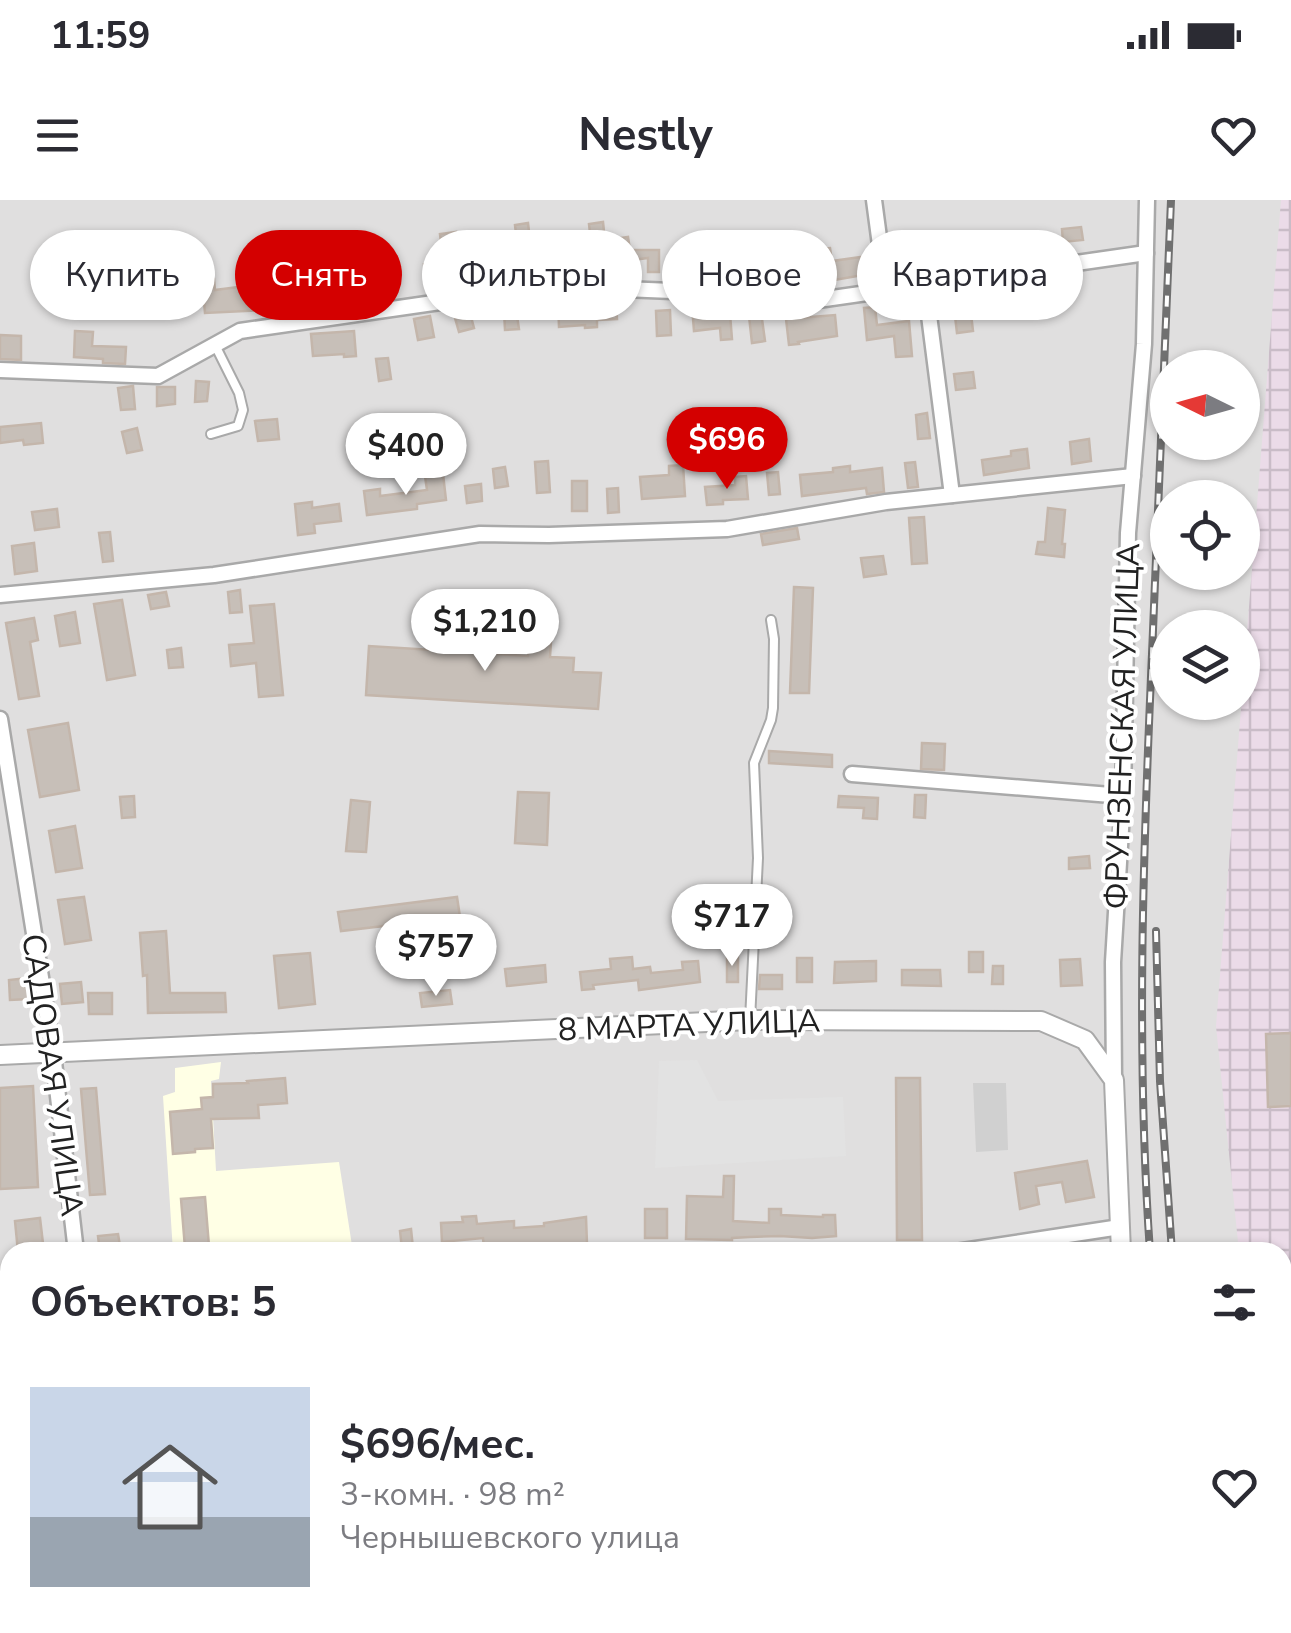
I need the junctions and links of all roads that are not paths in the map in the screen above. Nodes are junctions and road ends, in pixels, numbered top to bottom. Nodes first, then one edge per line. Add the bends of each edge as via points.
1 (874, 200) edge
2 (1147, 200) edge
3 (878, 230) edge
4 (1146, 253) junction
5 (1083, 262) edge
6 (857, 294) edge
7 (929, 320) edge
8 (214, 344) junction
9 (0, 370) edge
10 (211, 434) dead end
11 (1133, 476) junction
12 (952, 494) junction
13 (0, 595) edge
14 (771, 620) dead end
15 (0, 720) edge
16 (852, 774) dead end
17 (1123, 796) junction
18 (750, 1020) junction
19 (53, 1053) junction
20 (0, 1054) edge
21 (1114, 1080) junction
22 (1120, 1227) junction
23 (75, 1242) edge
24 (1022, 1242) edge
25 (1121, 1242) edge

1 - 3 street
2 - 4 street, ФРУНЗЕНСКАЯ УЛИЦА
4 - 5 street
4 - 11 street, ФРУНЗЕНСКАЯ УЛИЦА
6 - 8 street via 762,308 672,290 575,287 258,328
7 - 12 street
8 - 9 street via 158,376
8 - 10 lane via 242,410 238,426
11 - 12 street
11 - 17 street, ФРУНЗЕНСКАЯ УЛИЦА
12 - 13 street via 727,528 480,534 214,575
14 - 18 lane via 773,708 754,763 758,858
15 - 19 street, САДОВАЯ УЛИЦА
16 - 17 street
17 - 21 street, ФРУНЗЕНСКАЯ УЛИЦА via 1112,962
18 - 19 street, 8 МАРТА УЛИЦА
18 - 21 street, 8 МАРТА УЛИЦА via 1041,1022 1084,1040
19 - 20 street, 8 МАРТА УЛИЦА
19 - 23 street, САДОВАЯ УЛИЦА
21 - 22 street, ФРУНЗЕНСКАЯ УЛИЦА
22 - 24 street
22 - 25 street, ФРУНЗЕНСКАЯ УЛИЦА

